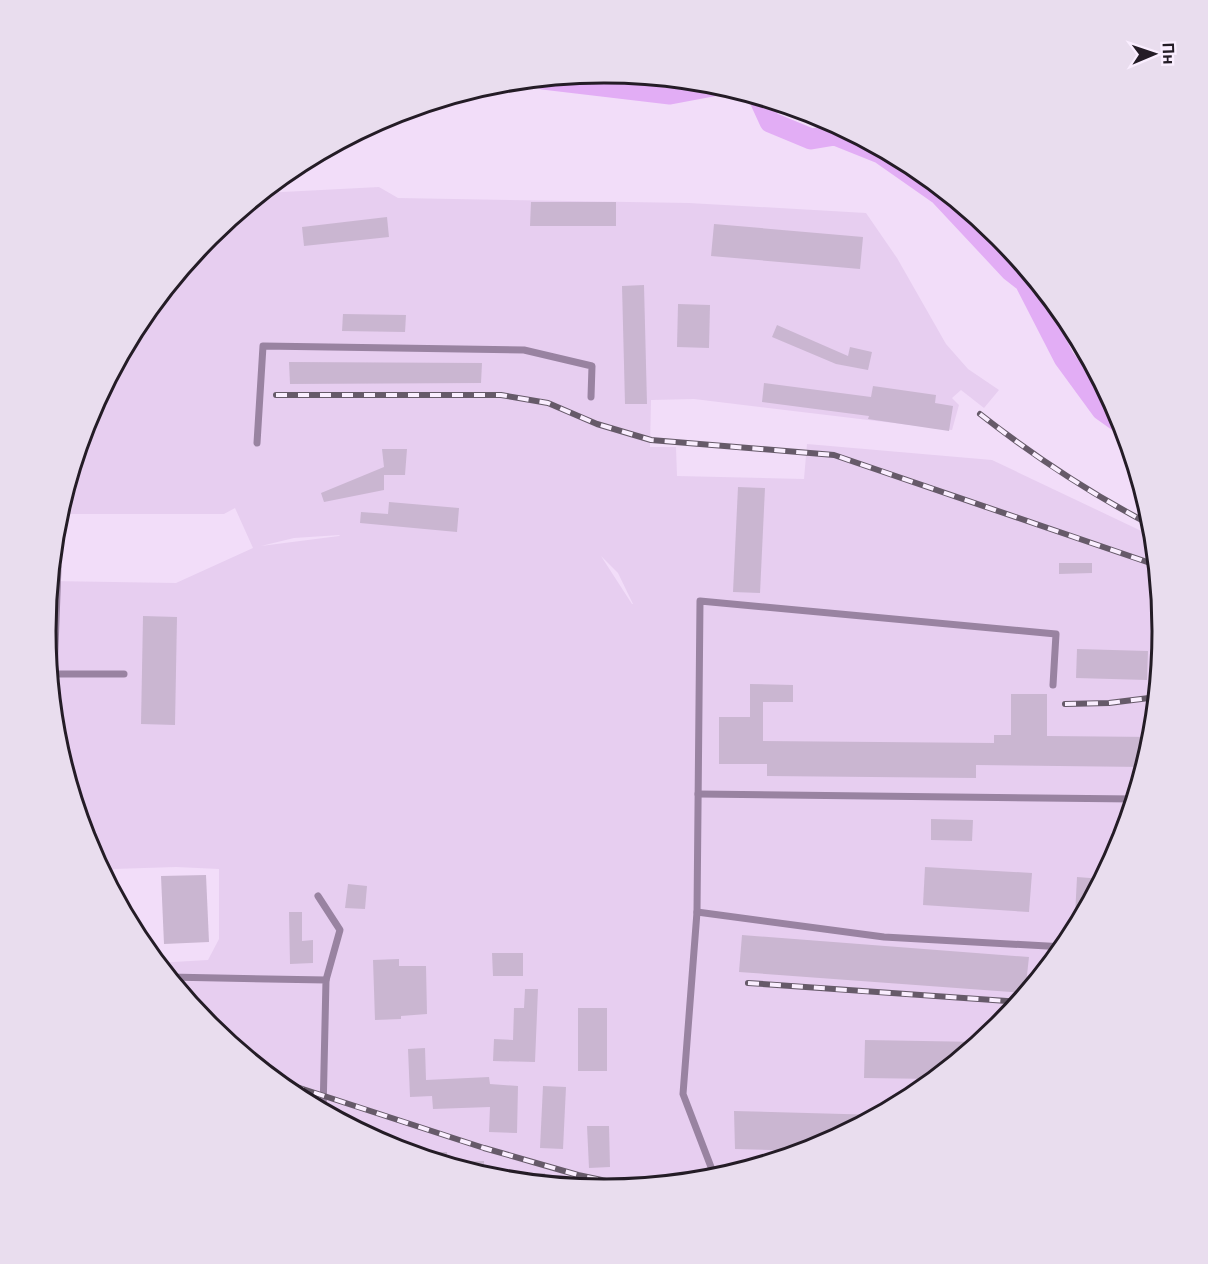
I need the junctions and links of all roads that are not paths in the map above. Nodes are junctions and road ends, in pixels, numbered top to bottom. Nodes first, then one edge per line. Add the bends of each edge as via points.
1 (591, 397) dead end
2 (258, 443) dead end
3 (58, 674) edge
4 (124, 674) dead end
5 (1053, 685) dead end
6 (698, 794) junction
7 (1126, 799) edge
8 (318, 896) dead end
9 (697, 912) junction
10 (1053, 946) edge
11 (178, 977) edge
12 (326, 980) junction
13 (323, 1103) edge
14 (711, 1170) edge

1 - 2 lane via 592,366 524,350 263,346
3 - 4 lane
5 - 6 lane via 1056,634 700,602
6 - 7 lane
6 - 9 lane
8 - 12 lane via 340,930
9 - 10 lane via 884,937
9 - 14 lane via 683,1095
11 - 12 lane
12 - 13 lane

